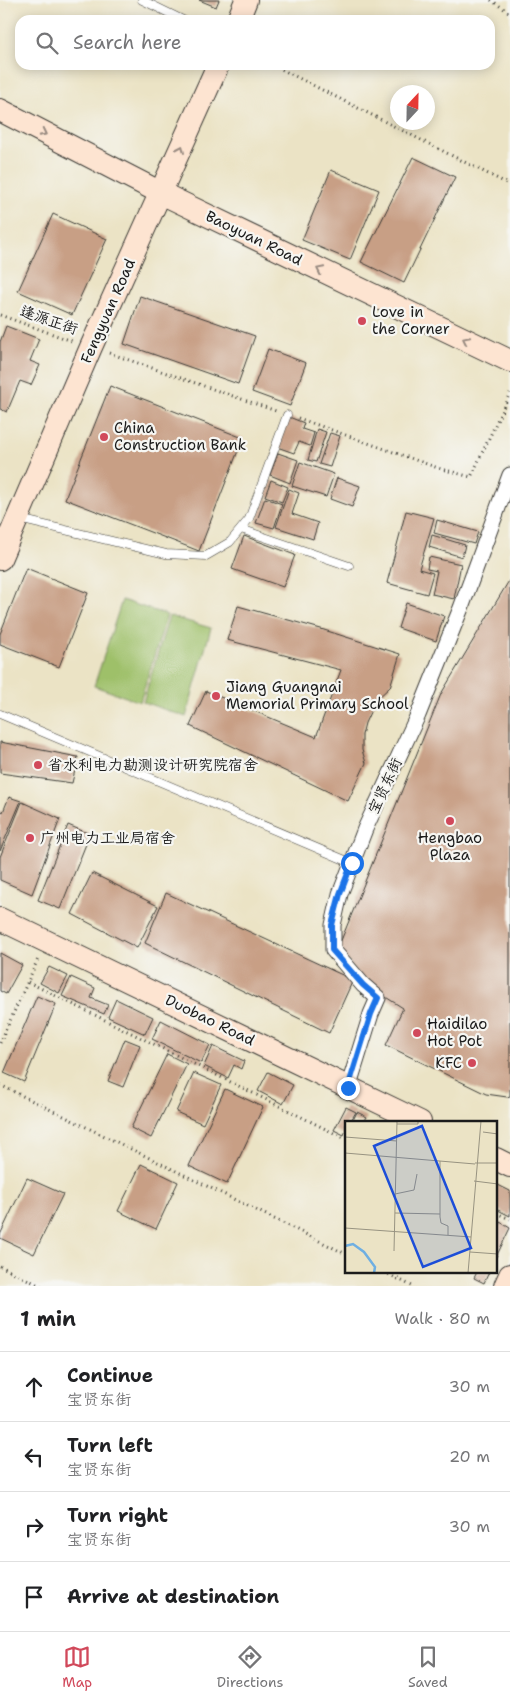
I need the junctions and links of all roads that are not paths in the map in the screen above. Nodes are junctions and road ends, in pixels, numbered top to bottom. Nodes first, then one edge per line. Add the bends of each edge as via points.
1 (142, 0) edge
2 (246, 0) edge
3 (173, 15) edge
4 (240, 15) edge
5 (216, 70) edge
6 (0, 110) edge
7 (161, 194) junction
8 (510, 361) edge
9 (287, 415) dead end
10 (510, 475) edge
11 (17, 519) junction
12 (241, 529) junction
13 (0, 559) edge
14 (349, 566) dead end
15 (0, 714) edge
16 (352, 863) junction
17 (0, 919) edge
18 (348, 1088) junction
19 (418, 1121) edge
20 (498, 1160) edge
21 (510, 1166) edge
22 (510, 1275) edge
23 (505, 1286) edge

1 - 3 lane
2 - 4 street
7 -> 5 street, Fengyuan Road
6 -> 7 street, Baoyuan Road
8 -> 7 street, Baoyuan Road
7 - 11 street, Fengyuan Road
9 - 12 lane via 249,519
10 - 16 street, 宝贤东街 via 462,608
11 - 12 lane via 166,554 206,556 230,542
11 - 13 street, Fengyuan Road
12 - 14 lane
15 - 16 lane
16 - 18 street, 宝贤东街 via 332,925 332,950 378,998
17 - 18 street, Duobao Road
18 - 19 street, Duobao Road
20 - 21 street
22 - 23 street

